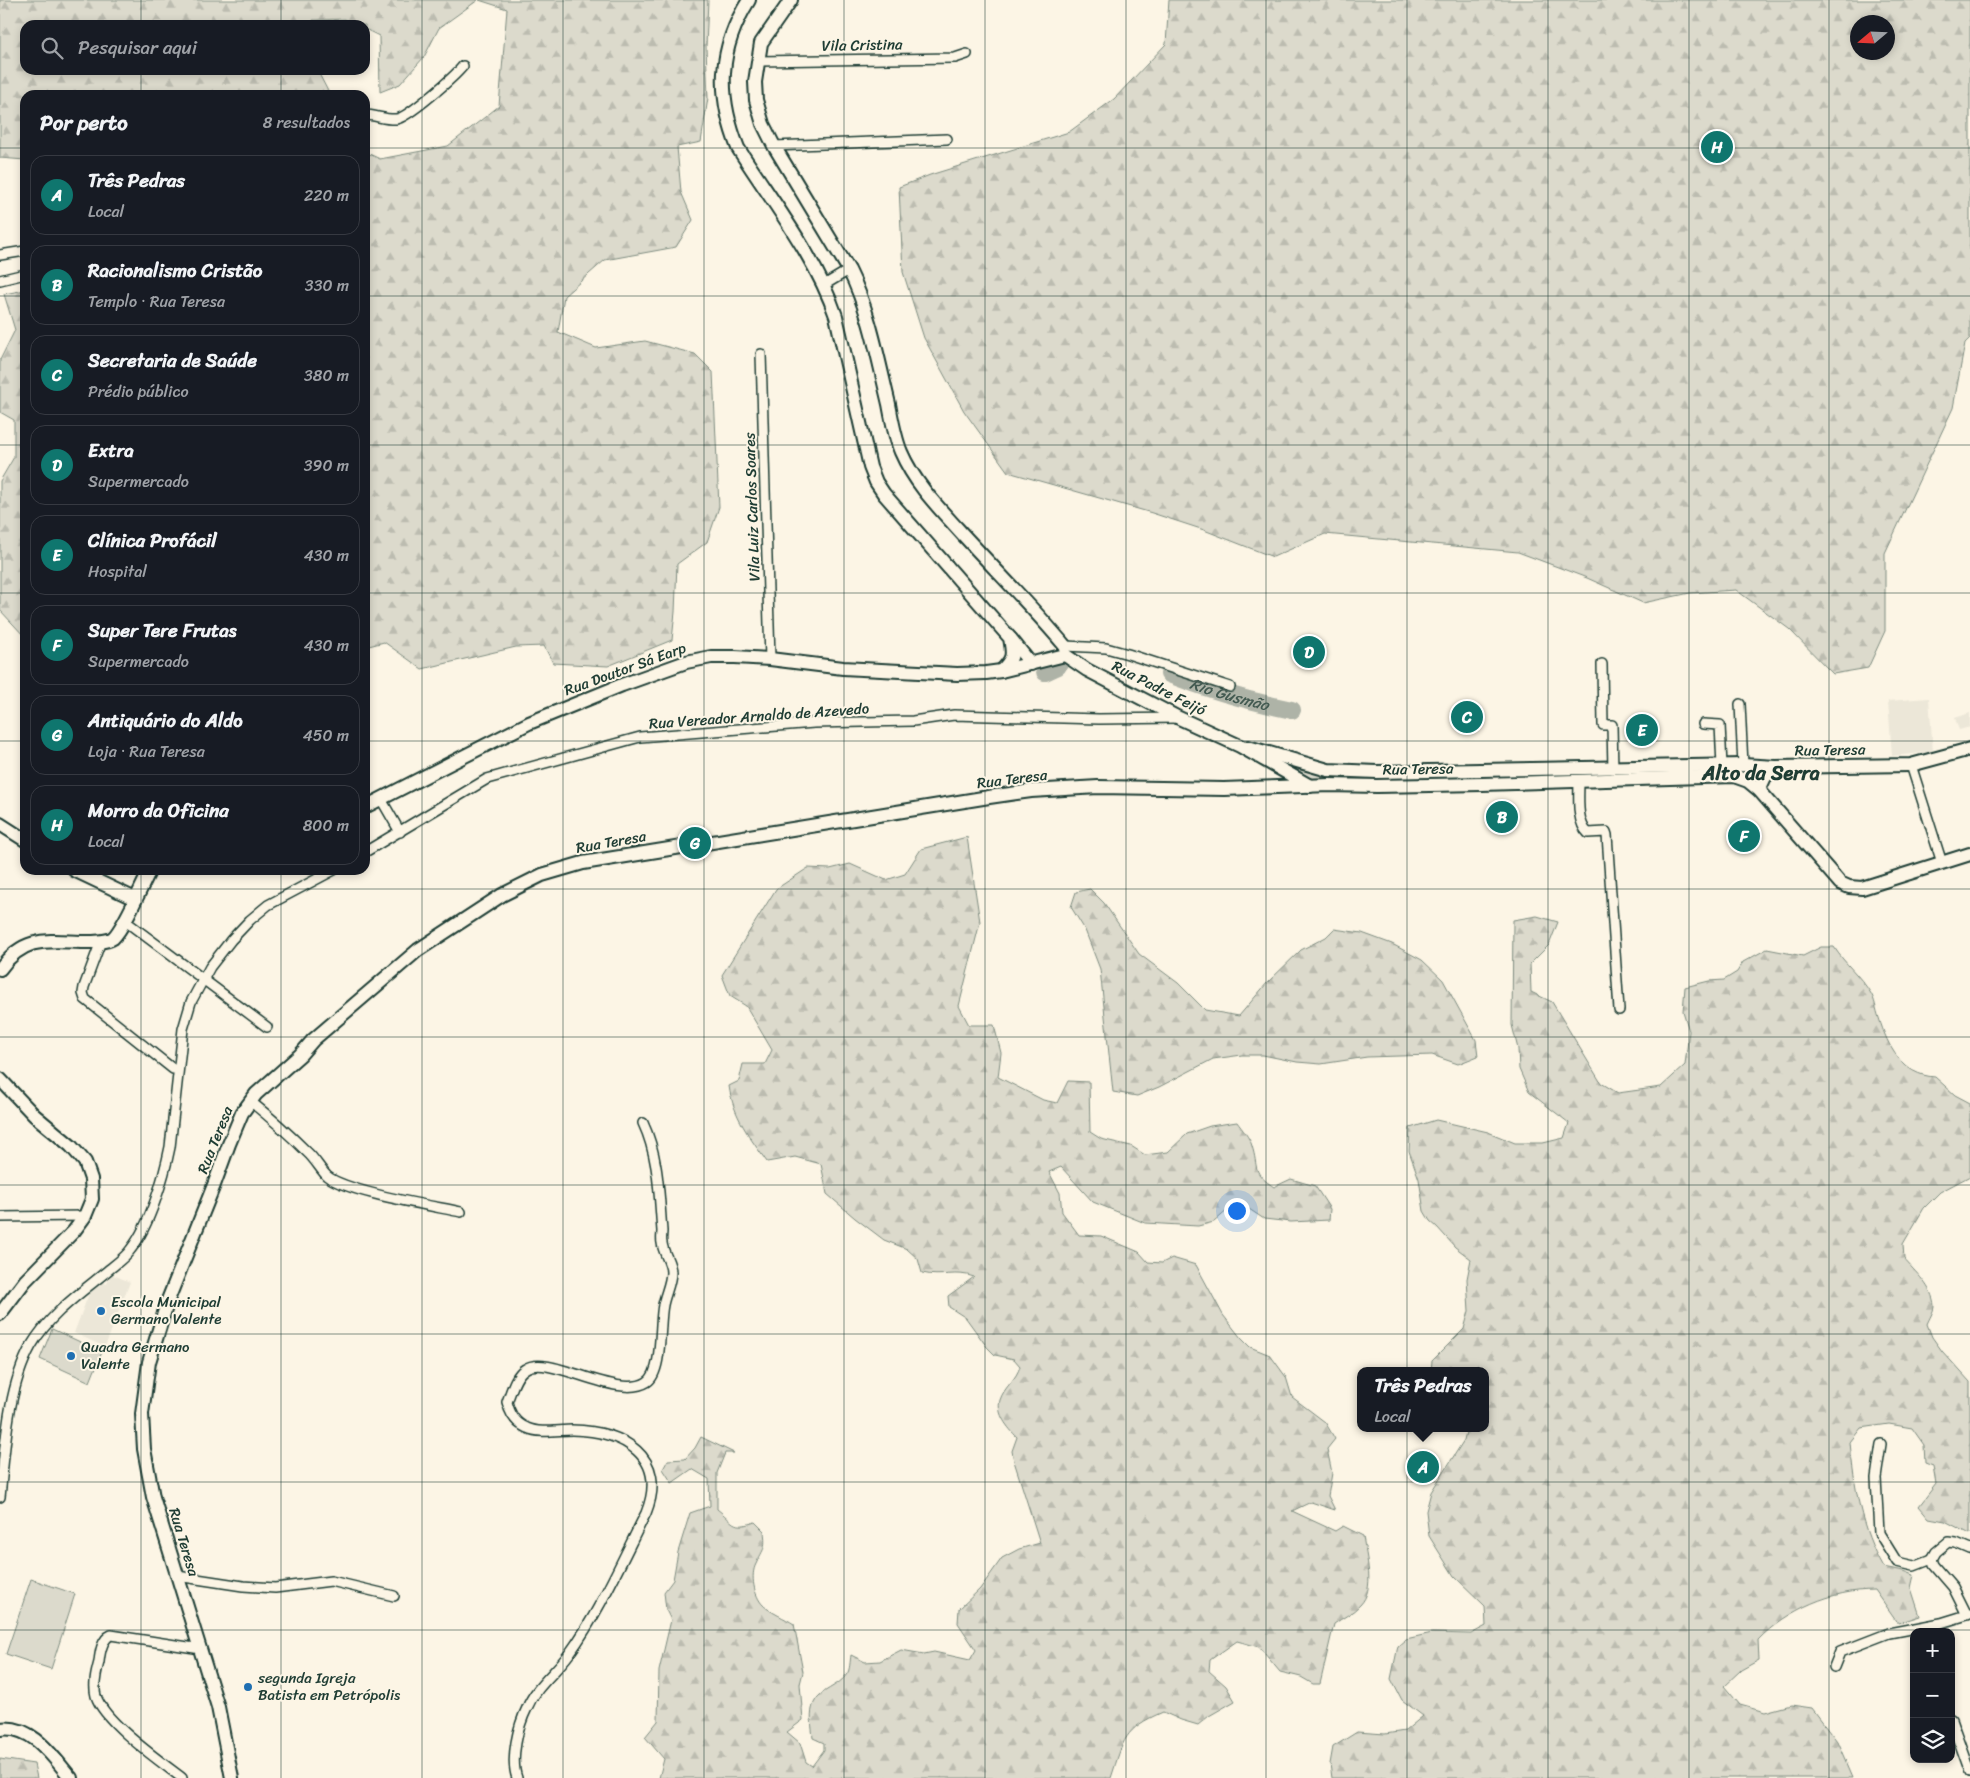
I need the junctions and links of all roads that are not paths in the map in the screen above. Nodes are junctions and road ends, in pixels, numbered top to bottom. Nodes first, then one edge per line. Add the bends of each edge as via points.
1 (749, 0) edge
2 (791, 0) edge
3 (966, 54) dead end
4 (758, 61) junction
5 (464, 66) dead end
6 (370, 116) edge
7 (947, 139) dead end
8 (774, 146) junction
9 (20, 252) edge
10 (0, 255) edge
11 (849, 270) junction
12 (20, 275) edge
13 (0, 280) edge
14 (824, 285) junction
15 (761, 354) dead end
16 (1010, 638) junction
17 (1065, 651) junction
18 (770, 659) junction
19 (1031, 664) junction
20 (1602, 664) dead end
21 (1001, 671) junction
22 (1230, 687) dead end
23 (1740, 704) dead end
24 (1179, 718) junction
25 (1703, 724) dead end
26 (1240, 746) junction
27 (1970, 750) edge
28 (1742, 765) junction
29 (1910, 765) junction
30 (1722, 766) junction
31 (1776, 767) junction
32 (1613, 769) junction
33 (1328, 770) junction
34 (1579, 781) junction
35 (1329, 785) junction
36 (1310, 786) junction
37 (1759, 790) junction
38 (381, 799) junction
39 (370, 804) edge
40 (0, 824) edge
41 (400, 832) junction
42 (20, 837) edge
43 (370, 849) edge
44 (1970, 854) edge
45 (1942, 863) junction
46 (85, 875) edge
47 (147, 875) edge
48 (325, 875) edge
49 (135, 899) junction
50 (124, 920) junction
51 (101, 941) junction
52 (2, 961) edge
53 (203, 980) junction
54 (1619, 1010) dead end
55 (267, 1027) dead end
56 (173, 1070) dead end
57 (0, 1078) edge
58 (250, 1101) junction
59 (643, 1124) dead end
60 (461, 1212) dead end
61 (85, 1216) junction
62 (0, 1217) edge
63 (0, 1314) edge
64 (1881, 1444) dead end
65 (0, 1497) edge
66 (1970, 1549) edge
67 (1932, 1558) junction
68 (177, 1576) junction
69 (394, 1596) dead end
70 (1968, 1614) edge
71 (201, 1649) junction
72 (1834, 1666) dead end
73 (0, 1729) edge
74 (1955, 1730) edge
75 (1970, 1772) edge
76 (71, 1778) edge
77 (182, 1778) edge
78 (232, 1778) edge
79 (517, 1778) edge

1 - 14 main road via 729,41 723,74 726,115 738,148
2 - 4 main road, Rua Padre Feijó via 761,43
3 - 4 street, Vila Cristina via 954,58
4 - 8 main road, Rua Padre Feijó via 756,100
5 - 6 street via 452,80 404,116 397,119
7 - 8 street
8 - 11 main road, Rua Padre Feijó
9 - 10 street
11 - 14 street
11 - 17 main road, Rua Padre Feijó via 868,321 900,451 915,479 948,519 1043,619
12 - 13 street
14 - 16 main road via 836,316 876,482
15 - 18 street, Vila Luiz Carlos Soares
16 - 19 main road
16 - 21 main road via 1011,661
17 - 19 main road, Rua Doutor Sá Earp
17 - 22 street via 1106,648
17 - 24 main road, Rua Padre Feijó via 1087,670
18 - 21 main road, Rua Doutor Sá Earp via 843,668 957,674
18 - 38 main road, Rua Doutor Sá Earp via 711,657 686,662 622,685 529,723
19 - 21 main road, Rua Doutor Sá Earp
20 - 32 street via 1603,725 1612,725
23 - 28 street
24 - 26 main road, Rua Padre Feijó
24 - 41 street, Rua Vereador Arnaldo de Azevedo via 954,715 913,721 814,723 640,737 487,779
25 - 30 street via 1720,725
26 - 33 main road, Rua Padre Feijó
26 - 36 main road, Rua Padre Feijó
27 - 29 main road, Rua Teresa
28 - 30 main road, Rua Teresa
28 - 31 main road, Rua Teresa
29 - 31 main road, Rua Teresa
29 - 45 street
30 - 32 main road, Rua Teresa
31 - 37 main road via 1765,777
32 - 33 main road, Rua Teresa
33 - 35 main road via 1334,778
34 - 35 main road, Rua Teresa
34 - 37 main road, Rua Teresa via 1734,776
34 - 54 street via 1583,825 1588,832 1606,832 1607,835
35 - 36 main road, Rua Teresa
36 - 58 main road, Rua Teresa via 1224,789 1098,787 1031,791 583,863 550,872 502,895 418,950 313,1040
37 - 45 main road, Rua Teresa via 1840,883 1849,887 1862,888
38 - 39 main road, Rua Doutor Sá Earp
38 - 41 street
40 - 42 main road
41 - 43 street, Rua Vereador Arnaldo de Azevedo
44 - 45 main road, Rua Teresa
46 - 49 main road
47 - 49 main road
48 - 53 street via 268,906 250,920
49 - 50 main road
50 - 51 main road via 112,938
50 - 53 street
51 - 52 main road via 42,940 23,947
51 - 56 street via 82,993 84,999
53 - 55 street
53 - 65 street via 191,1002 183,1029 170,1147 147,1221 130,1250 59,1311 31,1346 13,1399
57 - 61 main road via 85,1162 91,1179 92,1199
58 - 60 street via 278,1124 328,1176 366,1190
58 - 68 main road, Rua Teresa via 228,1144 168,1300 149,1362 142,1414 144,1449 153,1497
59 - 79 street via 655,1157 662,1244 671,1270 662,1307 653,1375 643,1384 625,1386 548,1366 532,1366 519,1375 507,1402 513,1418 529,1430 601,1433 627,1444 642,1455 653,1483 646,1513 597,1609 569,1654 538,1689 522,1717 514,1753
61 - 62 street
61 - 63 main road via 25,1281
64 - 67 street via 1876,1478 1878,1533 1897,1562 1914,1566
66 - 67 street via 1948,1542
67 - 70 street
68 - 69 street via 275,1588 331,1581
68 - 71 main road, Rua Teresa
70 - 72 street via 1889,1633 1848,1648 1840,1652
71 - 77 street via 111,1635 103,1644 94,1687 103,1710 114,1722
71 - 78 main road, Rua Teresa via 218,1707
73 - 76 main road via 13,1730 35,1739
74 - 75 street

